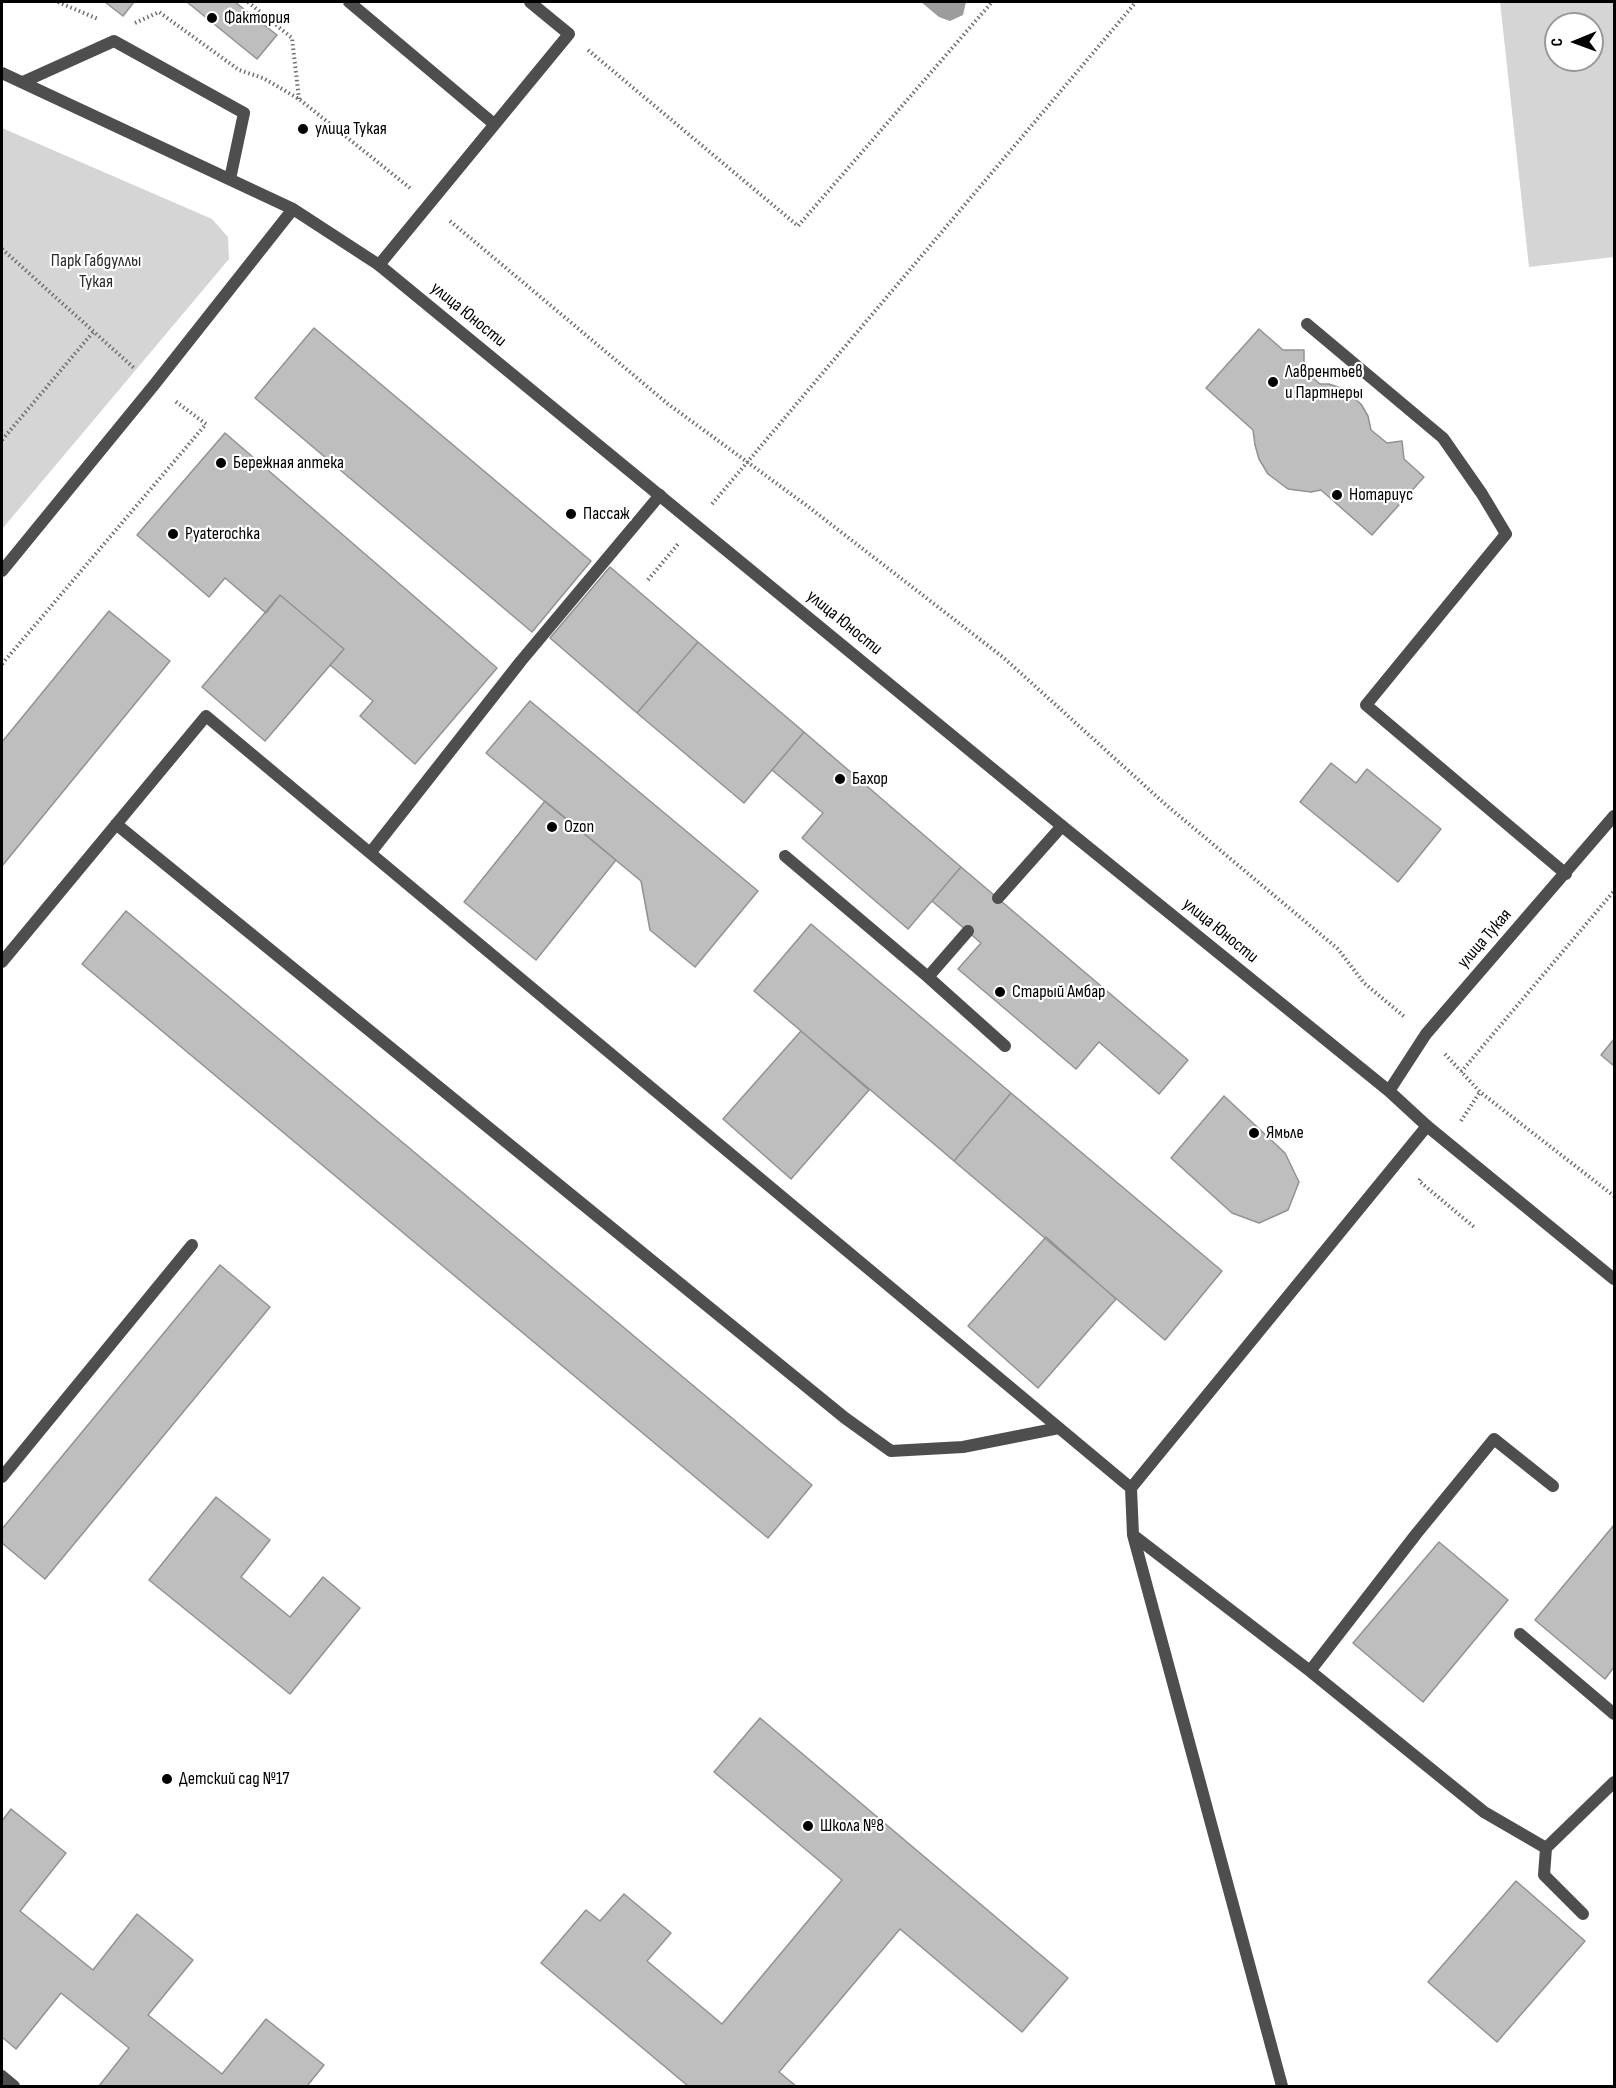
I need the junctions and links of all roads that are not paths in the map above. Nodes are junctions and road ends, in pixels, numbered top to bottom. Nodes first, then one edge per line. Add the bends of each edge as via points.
1 (349, 2) edge
2 (530, 2) edge
3 (2, 72) edge
4 (24, 82) junction
5 (494, 124) junction
6 (230, 179) junction
7 (293, 209) junction
8 (379, 265) junction
9 (1307, 324) dead end
10 (660, 495) junction
11 (2, 571) edge
12 (1614, 816) edge
13 (116, 824) junction
14 (1062, 826) junction
15 (371, 852) junction
16 (785, 856) dead end
17 (1566, 874) junction
18 (998, 898) dead end
19 (968, 931) dead end
20 (2, 962) edge
21 (928, 977) junction
22 (1005, 1046) dead end
23 (1389, 1090) junction
24 (1427, 1126) junction
25 (192, 1245) dead end
26 (1614, 1279) edge
27 (1059, 1428) junction
28 (2, 1477) edge
29 (1553, 1486) dead end
30 (1131, 1488) junction
31 (1133, 1535) junction
32 (1520, 1634) dead end
33 (1310, 1671) junction
34 (1614, 1713) edge
35 (1614, 1782) edge
36 (1546, 1848) junction
37 (1583, 1914) dead end
38 (2, 2076) edge
39 (14, 2086) edge
40 (1282, 2086) edge

1 - 5 street
2 - 5 street via 569,34
3 - 4 street, улица Юности
4 - 6 street, улица Юности
4 - 6 street via 114,40 244,113
5 - 8 street
6 - 7 street, улица Юности
7 - 8 street, улица Юности
7 - 11 street
8 - 10 street, улица Юности
9 - 17 street via 1443,438 1506,534 1366,705
10 - 14 street, улица Юности
10 - 15 street via 521,661
12 - 17 street, улица Тукая
13 - 15 street via 206,716
13 - 20 street
13 - 27 street via 845,1418 891,1451 963,1447
14 - 18 street
14 - 23 street, улица Юности
15 - 27 street
16 - 21 street
17 - 23 street, улица Тукая via 1426,1034
19 - 21 street
21 - 22 street
23 - 24 street, улица Юности
24 - 26 street, улица Юности
24 - 30 street
25 - 28 street
27 - 30 street
29 - 33 street via 1494,1439
30 - 31 street
31 - 33 street
31 - 40 street
32 - 34 street
33 - 36 street via 1484,1812
35 - 36 street
36 - 37 street via 1544,1875
38 - 39 street

